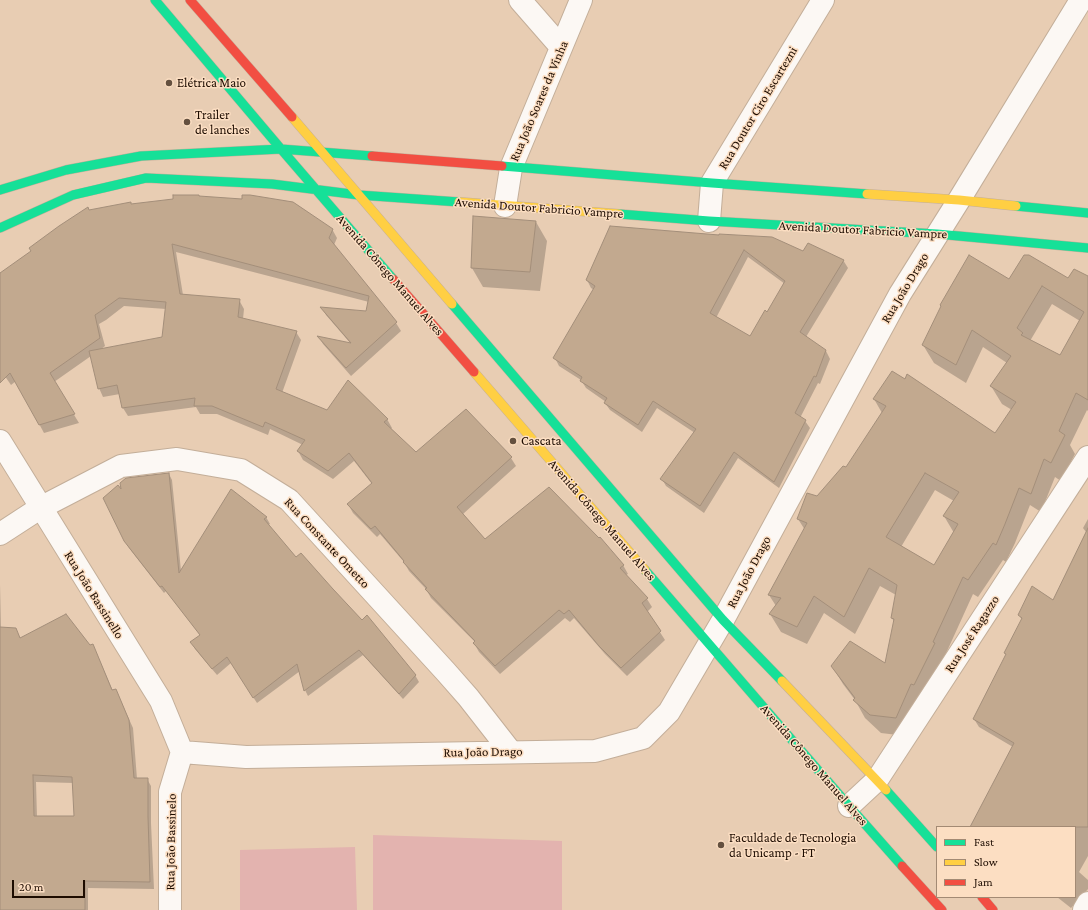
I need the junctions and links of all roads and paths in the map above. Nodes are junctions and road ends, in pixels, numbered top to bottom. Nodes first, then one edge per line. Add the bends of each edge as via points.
1 (155, 0) edge
2 (190, 0) edge
3 (520, 0) edge
4 (581, 0) edge
5 (823, 0) edge
6 (1081, 0) edge
7 (561, 47) junction
8 (281, 149) junction
9 (322, 152) junction
10 (511, 168) junction
11 (712, 183) junction
12 (0, 190) edge
13 (316, 190) junction
14 (359, 194) junction
15 (959, 200) junction
16 (505, 206) junction
17 (1088, 213) edge
18 (709, 221) junction
19 (0, 228) edge
20 (937, 234) junction
21 (1088, 248) edge
22 (0, 441) edge
23 (1088, 456) edge
24 (40, 508) junction
25 (0, 534) edge
26 (723, 620) junction
27 (709, 644) junction
28 (182, 752) junction
29 (511, 752) junction
30 (877, 780) junction
31 (849, 806) junction
32 (936, 846) edge
33 (983, 898) edge
34 (1088, 903) edge
35 (170, 910) edge
36 (942, 910) edge
37 (993, 910) edge
38 (1084, 910) edge

1 - 8 street, Avenida Cônego Manuel Alves
2 - 9 street, Avenida Cônego Manuel Alves
3 - 7 street
4 - 7 street, Rua João Soares da Vinha
5 - 11 street, Rua Doutor Ciro Escartezni
6 - 15 street, Rua João Drago
7 - 10 street, Rua João Soares da Vinha
8 - 9 street
8 - 12 street via 141,156 66,170
8 - 13 street, Avenida Cônego Manuel Alves
9 - 10 street
9 - 14 street, Avenida Cônego Manuel Alves
10 - 11 street
10 - 16 street, Rua João Soares da Vinha
11 - 15 street
11 - 18 street, Rua Doutor Ciro Escartezni
13 - 14 street, Avenida Doutor Fabricio Vampre
13 - 19 street, Avenida Doutor Fabricio Vampre via 272,184 146,178 73,195
13 - 27 street, Avenida Cônego Manuel Alves
14 - 16 street, Avenida Doutor Fabricio Vampre
14 - 26 street, Avenida Cônego Manuel Alves
15 - 17 street
15 - 20 street, Rua João Drago
16 - 18 street, Avenida Doutor Fabricio Vampre
18 - 20 street, Avenida Doutor Fabricio Vampre
20 - 21 street, Avenida Doutor Fabricio Vampre
20 - 26 street, Rua João Drago via 900,294
22 - 24 street, Rua João Bassinello
23 - 30 street, Rua José Ragazzo
24 - 25 street, Rua Constante Ometto
24 - 28 street, Rua João Bassinello via 161,701
24 - 29 street, Rua Constante Ometto via 121,466 177,458 241,470 289,500 446,672
26 - 27 street, Rua João Drago
26 - 30 street, Avenida Cônego Manuel Alves
27 - 29 street, Rua João Drago via 669,712 643,738 595,751
27 - 31 street, Avenida Cônego Manuel Alves
28 - 29 street, Rua João Drago via 246,757
28 - 35 street, Rua João Bassinelo via 170,792
30 - 31 street, Rua José Ragazzo
30 - 32 street, Avenida Cônego Manuel Alves
31 - 36 street, Avenida Cônego Manuel Alves
33 - 37 street
34 - 38 street

